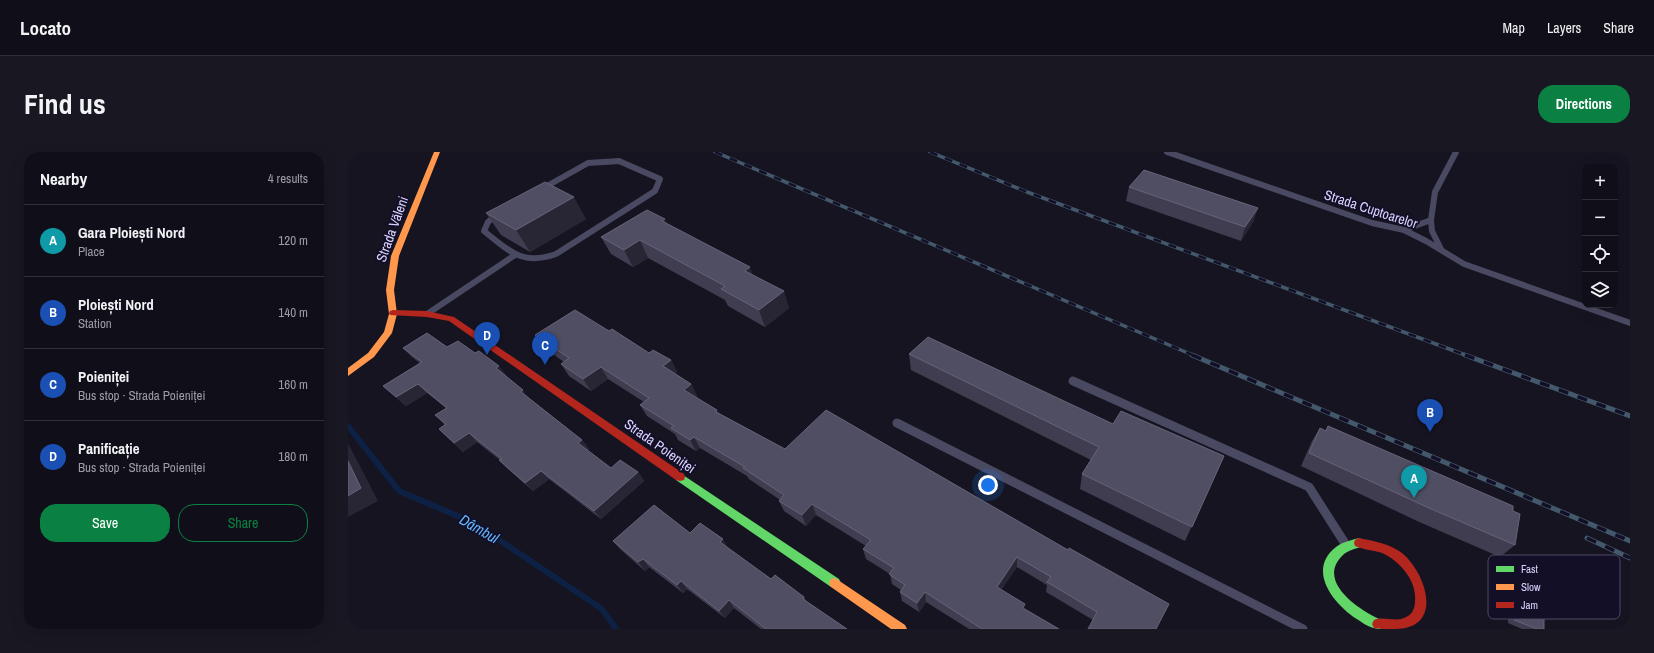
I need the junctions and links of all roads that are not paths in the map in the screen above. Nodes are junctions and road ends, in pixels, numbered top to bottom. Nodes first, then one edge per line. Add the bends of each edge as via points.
1 (437, 152) edge
2 (1167, 152) edge
3 (1456, 152) edge
4 (1431, 220) junction
5 (1404, 230) junction
6 (1440, 249) junction
7 (515, 255) junction
8 (393, 313) junction
9 (427, 314) junction
10 (1630, 323) edge
11 (348, 373) edge
12 (1073, 380) dead end
13 (897, 423) dead end
14 (1346, 545) junction
15 (901, 629) edge
16 (1303, 629) edge

1 - 8 street, Strada Văleni via 395,256 390,296
2 - 5 lane, Strada Cuptoarelor via 1237,174 1372,223
3 - 4 lane via 1435,192
4 - 5 lane
4 - 6 lane via 1432,231
5 - 6 lane, Strada Cuptoarelor
6 - 10 lane, Strada Cuptoarelor via 1464,264
7 - 7 lane via 534,260 556,254 655,191 660,179 619,161 588,164 519,200 496,214 484,231
7 - 9 lane
8 - 9 street, Strada Poieniței
8 - 11 street, Strada Văleni via 385,338 377,350
9 - 15 street, Strada Poieniței via 450,319
12 - 14 lane via 1309,487
13 - 16 lane
14 - 14 street via 1337,550 1328,569 1335,594 1344,605 1356,615 1388,627 1402,626 1414,620 1421,610 1423,598 1413,571 1388,550 1359,543

